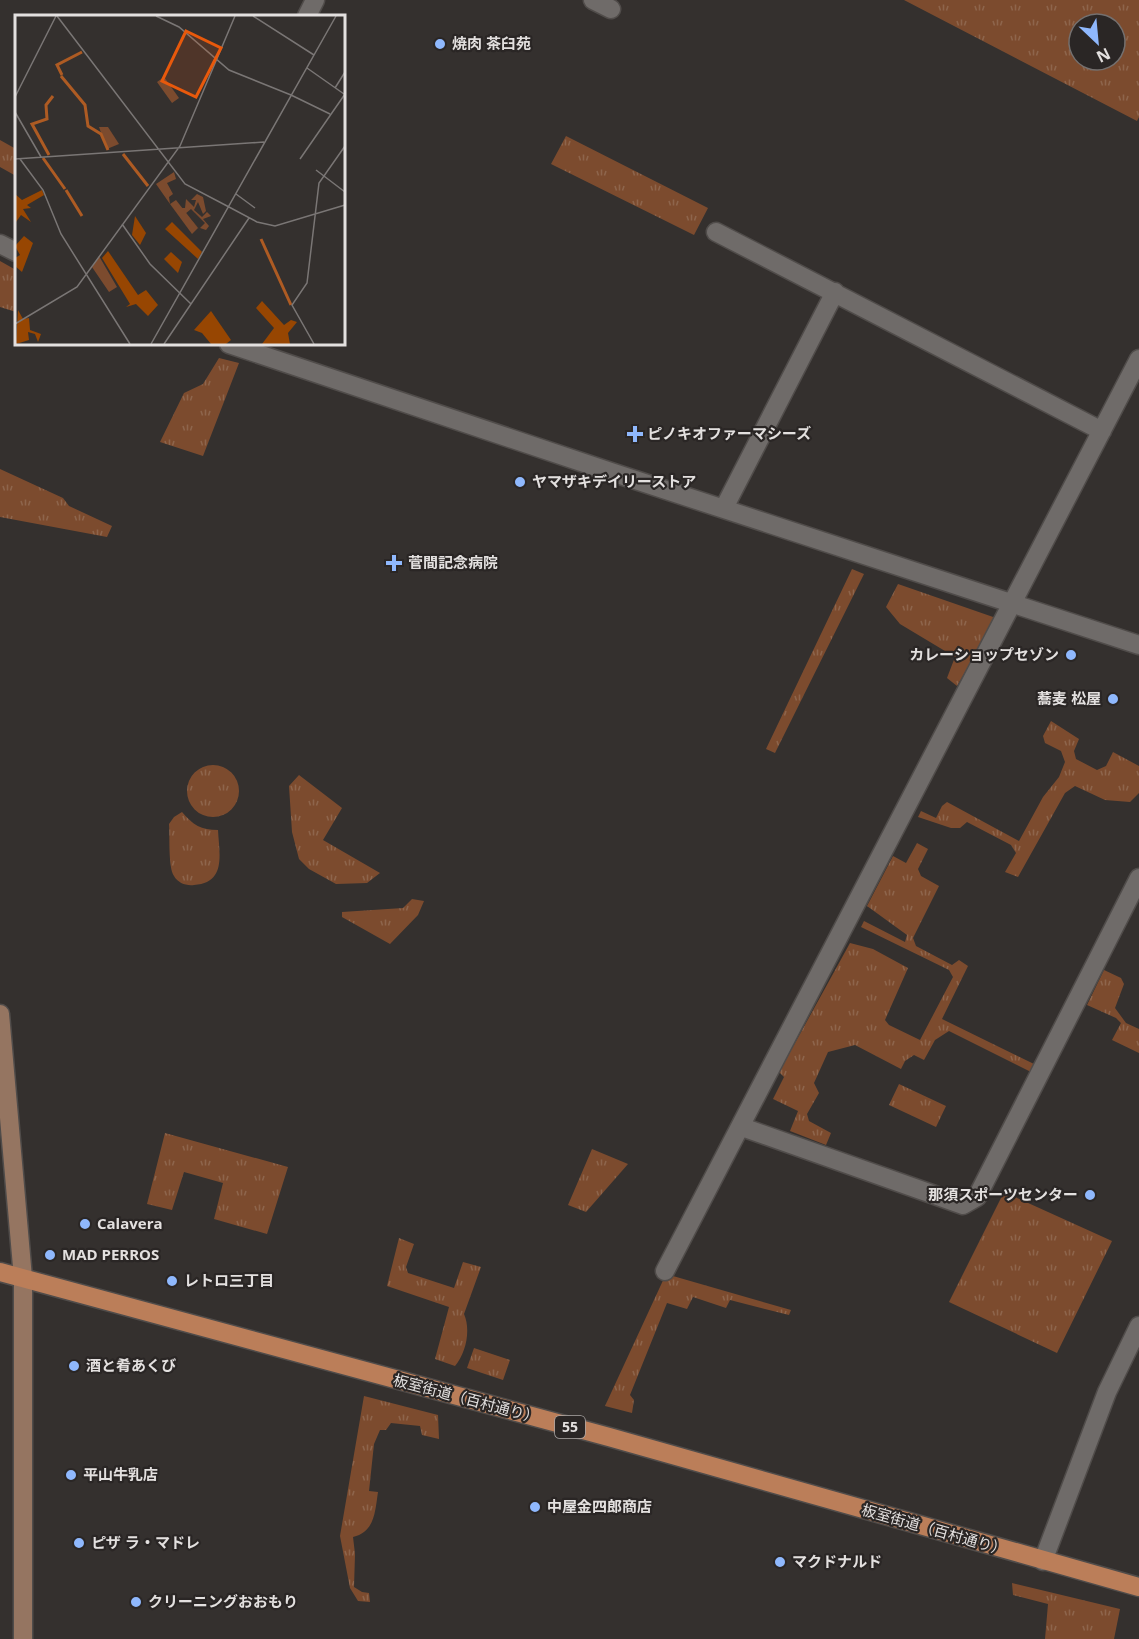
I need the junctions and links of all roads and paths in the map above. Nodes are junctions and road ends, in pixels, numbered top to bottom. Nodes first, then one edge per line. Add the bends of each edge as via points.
1 (315, 0) edge
2 (593, 0) edge
3 (611, 9) dead end
4 (307, 15) edge
5 (716, 232) dead end
6 (0, 244) edge
7 (15, 252) edge
8 (836, 292) junction
9 (232, 345) edge
10 (1139, 359) edge
11 (1102, 431) junction
12 (724, 508) junction
13 (1013, 603) junction
14 (1139, 645) edge
15 (1139, 878) edge
16 (0, 1014) edge
17 (742, 1127) junction
18 (665, 1271) dead end
19 (0, 1272) edge
20 (22, 1278) junction
21 (1139, 1326) edge
22 (1043, 1561) junction
23 (1139, 1587) edge
24 (23, 1639) edge

1 - 4 street
2 - 3 street
5 - 8 street
6 - 7 street
8 - 11 street
8 - 12 street
9 - 12 street
10 - 11 street
11 - 13 street
12 - 13 street
13 - 14 street
13 - 17 street
15 - 17 street via 977,1197 963,1205
16 - 20 street
17 - 18 street
19 - 20 main road, 板室街道（百村通り） / 55
20 - 22 main road, 板室街道（百村通り） / 55 via 609,1437
20 - 24 street
21 - 22 street via 1107,1392
22 - 23 main road, 板室街道（百村通り） / 55

